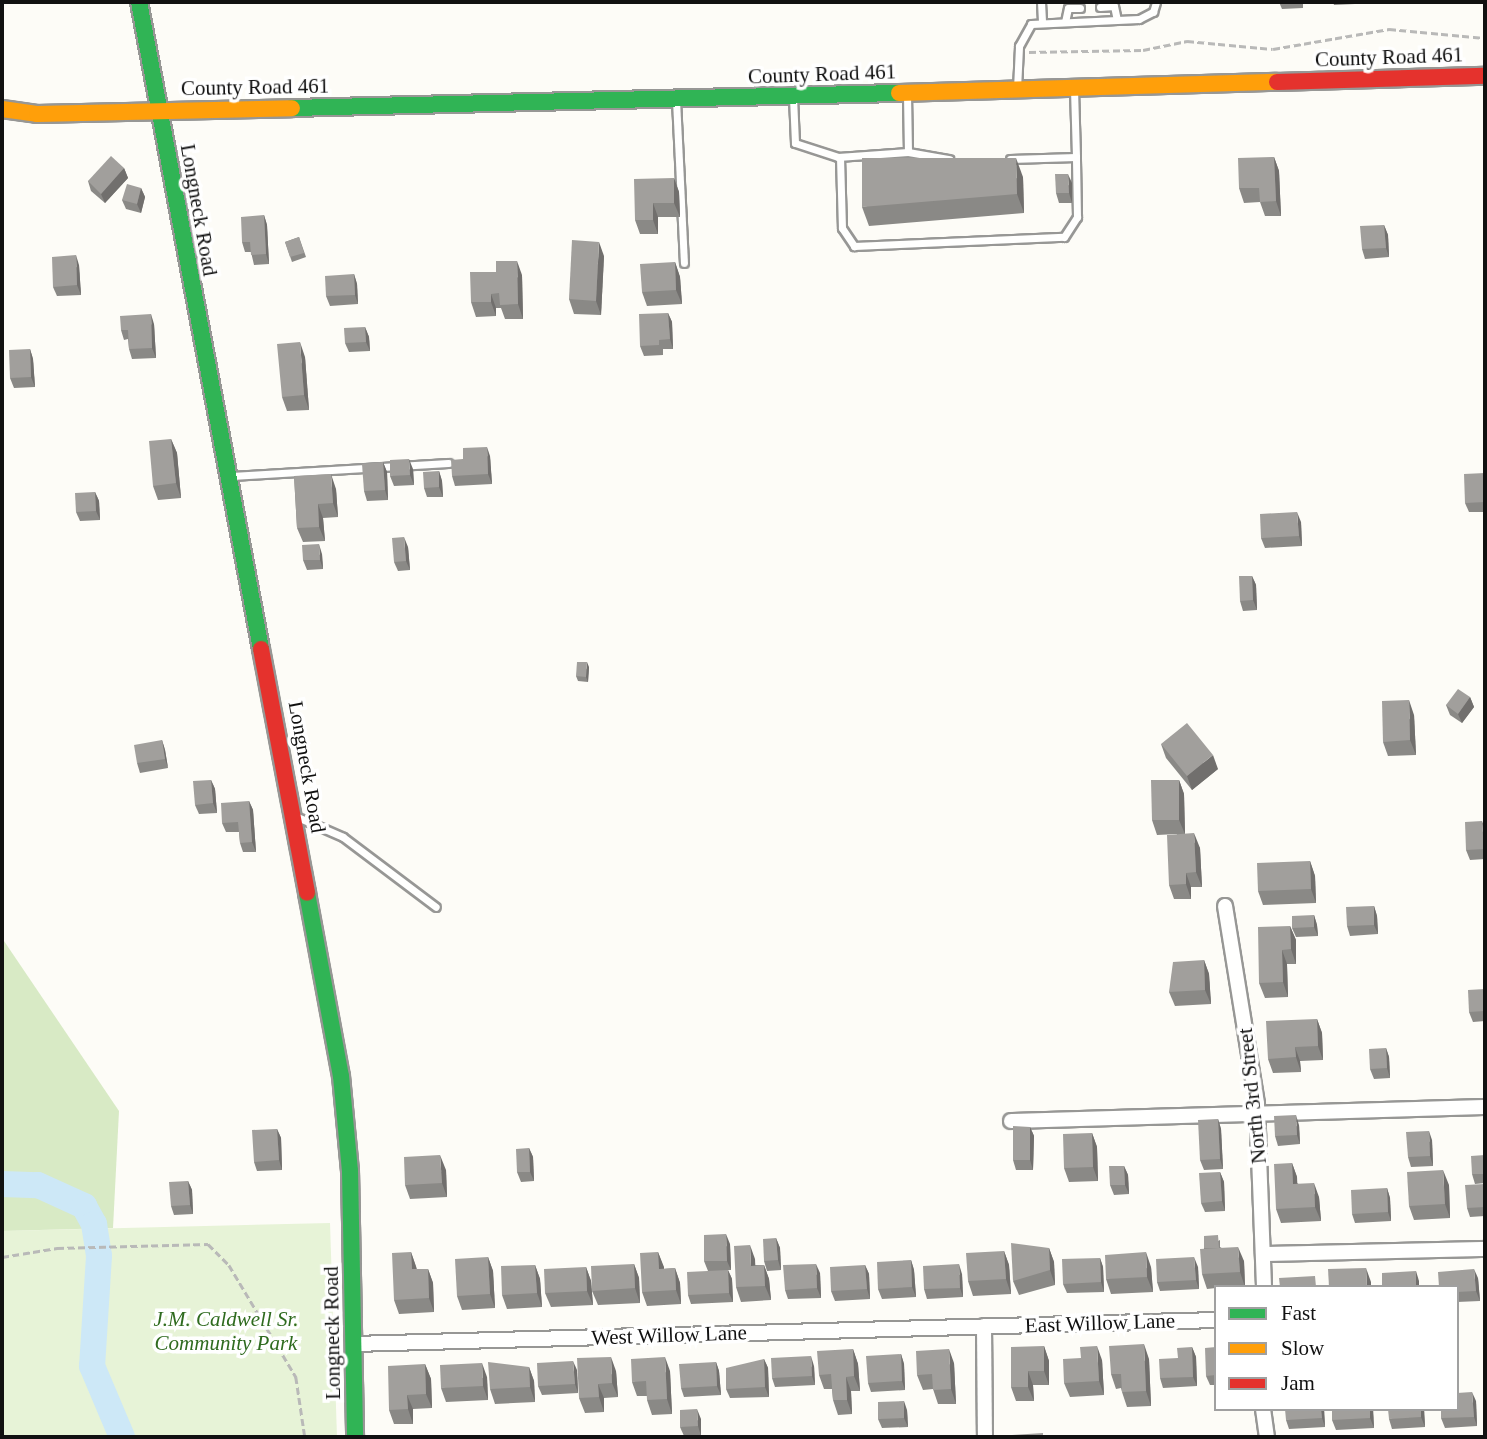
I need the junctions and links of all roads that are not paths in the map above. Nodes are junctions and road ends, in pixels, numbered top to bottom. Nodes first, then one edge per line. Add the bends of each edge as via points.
1 (139, 2) edge
2 (1041, 2) edge
3 (1156, 2) edge
4 (1100, 7) dead end
5 (1080, 8) dead end
6 (1117, 20) junction
7 (1065, 22) junction
8 (1042, 23) junction
9 (1485, 76) edge
10 (1074, 88) junction
11 (1017, 90) junction
12 (907, 92) junction
13 (793, 96) junction
14 (676, 99) junction
15 (2, 108) edge
16 (160, 110) junction
17 (37, 114) junction
18 (2, 124) edge
19 (908, 152) junction
20 (840, 157) junction
21 (1076, 157) junction
22 (957, 160) edge
23 (996, 160) edge
24 (684, 263) dead end
25 (449, 463) edge
26 (230, 476) junction
27 (294, 816) junction
28 (1225, 906) dead end
29 (436, 907) dead end
30 (1485, 1107) edge
31 (1258, 1116) junction
32 (1011, 1121) dead end
33 (1485, 1249) edge
34 (1263, 1254) junction
35 (1264, 1285) edge
36 (1214, 1320) edge
37 (985, 1326) junction
38 (353, 1344) junction
39 (1263, 1411) edge
40 (355, 1437) edge
41 (985, 1437) edge
42 (1267, 1437) edge

1 - 16 main road, Longneck Road
2 - 8 lane
3 - 6 lane via 1153,12 1139,19
4 - 6 lane via 1114,6
5 - 7 lane via 1068,8
6 - 7 lane
7 - 8 lane
8 - 11 lane via 1031,24 1019,52
9 - 10 main road, County Road 461
10 - 11 main road, County Road 461
10 - 21 lane
11 - 12 main road, County Road 461
12 - 13 main road, County Road 461
12 - 19 lane
13 - 14 main road, County Road 461
13 - 20 lane via 795,143
14 - 16 main road, County Road 461
14 - 24 lane
15 - 17 main road
16 - 17 main road, County Road 461
16 - 26 main road, Longneck Road
17 - 18 main road
19 - 20 lane
19 - 22 lane
20 - 21 lane via 842,228 855,246 1064,237 1077,217
21 - 23 lane
25 - 26 lane
26 - 27 main road, Longneck Road
27 - 29 lane via 343,837
27 - 38 main road, Longneck Road via 345,1108
28 - 31 street, North 3rd Street
30 - 31 street
31 - 32 street
31 - 34 street, North 3rd Street
33 - 34 street
34 - 35 street, North 3rd Street
36 - 37 street, East Willow Lane
37 - 38 street, West Willow Lane
37 - 41 street
38 - 40 main road, Longneck Road
39 - 42 street

